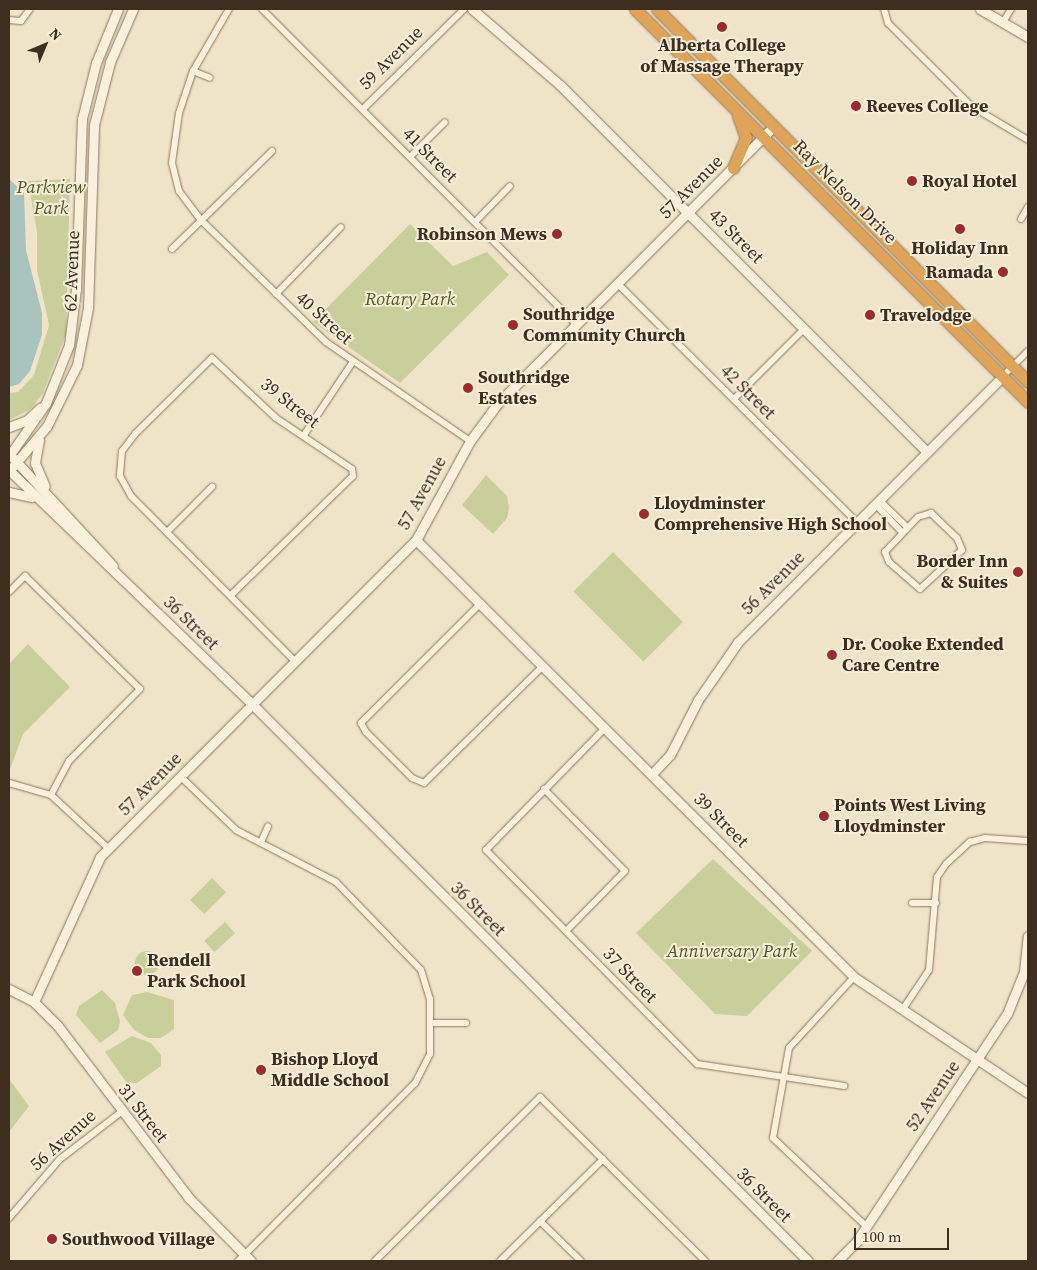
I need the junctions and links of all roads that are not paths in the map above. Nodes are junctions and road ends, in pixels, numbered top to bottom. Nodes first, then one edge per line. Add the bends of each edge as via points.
1 (30, 9) edge
2 (118, 9) edge
3 (133, 9) edge
4 (229, 9) edge
5 (262, 9) edge
6 (464, 9) edge
7 (472, 9) edge
8 (635, 9) edge
9 (657, 9) edge
10 (884, 9) edge
11 (980, 9) edge
12 (1011, 9) edge
13 (11, 20) edge
14 (1003, 22) junction
15 (1028, 37) edge
16 (193, 71) junction
17 (210, 78) dead end
18 (732, 105) junction
19 (363, 109) junction
20 (445, 122) dead end
21 (774, 126) junction
22 (764, 136) junction
23 (1028, 140) edge
24 (272, 151) dead end
25 (410, 156) junction
26 (733, 168) junction
27 (510, 186) dead end
28 (1028, 207) edge
29 (688, 212) junction
30 (1021, 219) dead end
31 (202, 221) junction
32 (475, 222) junction
33 (341, 227) dead end
34 (172, 249) dead end
35 (617, 283) junction
36 (276, 294) junction
37 (576, 324) junction
38 (804, 329) junction
39 (1028, 351) edge
40 (352, 363) junction
41 (1013, 367) junction
42 (1003, 376) junction
43 (1028, 382) edge
44 (734, 399) junction
45 (1028, 402) edge
46 (46, 403) junction
47 (9, 427) edge
48 (40, 436) junction
49 (304, 436) junction
50 (470, 440) junction
51 (927, 452) junction
52 (9, 455) edge
53 (17, 463) junction
54 (9, 471) edge
55 (212, 487) dead end
56 (9, 492) edge
57 (53, 499) junction
58 (38, 500) junction
59 (877, 502) junction
60 (856, 522) junction
61 (905, 530) junction
62 (167, 532) junction
63 (416, 540) junction
64 (124, 580) junction
65 (9, 592) edge
66 (231, 595) junction
67 (481, 603) junction
68 (294, 660) junction
69 (543, 666) junction
70 (252, 704) junction
71 (605, 728) junction
72 (652, 774) junction
73 (181, 777) junction
74 (9, 783) edge
75 (544, 789) junction
76 (51, 795) junction
77 (268, 826) dead end
78 (1028, 841) edge
79 (261, 842) junction
80 (108, 848) junction
81 (912, 903) dead end
82 (936, 903) junction
83 (566, 931) junction
84 (1028, 936) edge
85 (854, 977) junction
86 (9, 989) edge
87 (34, 1002) junction
88 (903, 1009) junction
89 (431, 1022) junction
90 (466, 1023) dead end
91 (978, 1059) junction
92 (782, 1078) junction
93 (844, 1086) dead end
94 (1028, 1093) edge
95 (121, 1112) junction
96 (602, 1159) junction
97 (9, 1218) edge
98 (540, 1221) junction
99 (866, 1226) junction
100 (244, 1259) edge
101 (376, 1261) edge
102 (500, 1261) edge
103 (581, 1261) edge
104 (705, 1261) edge
105 (808, 1261) edge
106 (836, 1261) edge

1 - 13 street via 21,21
2 - 46 street, 62 Avenue via 84,106 78,156 72,330
3 - 48 street, 62 Avenue via 110,62 94,125 82,342 69,386
4 - 16 street, 40 Street
5 - 19 street, 41 Street
6 - 19 street, 59 Avenue
7 - 29 street, 43 Street via 542,68
8 - 18 highway, Ray Nelson Drive
9 - 21 highway, Ray Nelson Drive
10 - 23 street via 888,23 971,106
11 - 14 street
12 - 14 street
14 - 15 street
16 - 17 street
16 - 31 street, 40 Street via 173,138 172,164 180,191
18 - 22 highway, Ray Nelson Drive
18 - 26 highway via 746,138
19 - 25 street, 41 Street
20 - 25 street
21 - 22 street, 57 Avenue
21 - 41 highway, Ray Nelson Drive
22 - 26 street, 57 Avenue
22 - 42 highway, Ray Nelson Drive
24 - 31 street
25 - 32 street, 41 Street
26 - 29 street, 57 Avenue
27 - 32 street
28 - 30 street
29 - 35 street, 57 Avenue
29 - 38 street, 43 Street
31 - 34 street
31 - 36 street, 40 Street
32 - 37 street, 41 Street
33 - 36 street
35 - 37 street, 57 Avenue
35 - 44 street, 42 Street
36 - 40 street, 40 Street
37 - 50 street, 57 Avenue via 498,403
38 - 44 street
38 - 51 street, 43 Street
39 - 41 street, 56 Avenue
40 - 49 street
40 - 50 street, 40 Street
41 - 42 street, 56 Avenue
41 - 43 highway, Ray Nelson Drive
42 - 45 highway, Ray Nelson Drive
42 - 51 street, 56 Avenue
44 - 60 street, 42 Street
46 - 47 street via 27,420
46 - 52 street, 62 Avenue
48 - 53 street, 62 Avenue
48 - 57 street via 35,463
49 - 62 street, 39 Street via 276,418 218,360 207,363 122,451 118,466 124,486
49 - 66 street, 39 Street via 352,470 353,476
50 - 63 street, 57 Avenue
51 - 59 street, 56 Avenue
52 - 53 street, 36 Street
53 - 54 street
53 - 57 street, 36 Street
54 - 58 street, 36 Street
55 - 62 street
56 - 58 street
57 - 64 street, 36 Street
58 - 64 street, 36 Street
59 - 60 street, 56 Avenue
59 - 61 street
60 - 72 street, 56 Avenue via 738,642 698,700 670,755
61 - 61 street via 887,548 886,557 913,587 925,588 962,547 931,513 923,514
62 - 66 street
63 - 67 street, 39 Street
63 - 68 street, 57 Avenue
64 - 70 street, 36 Street
65 - 76 street via 25,576 140,689 69,761
66 - 68 street
67 - 69 street, 39 Street
67 - 69 street via 361,723 412,778 424,783
68 - 70 street, 57 Avenue
69 - 71 street, 39 Street
70 - 73 street, 57 Avenue
70 - 105 street, 36 Street
71 - 72 street, 39 Street
71 - 75 street
72 - 85 street, 39 Street
73 - 79 street via 236,830
73 - 80 street, 57 Avenue
74 - 76 street
75 - 83 street, 37 Street via 486,850
75 - 83 street via 625,871
76 - 80 street
77 - 79 street
78 - 82 street via 997,837 970,842 938,878
79 - 89 street via 336,882 417,966 429,989
80 - 87 street, 57 Avenue via 80,897
81 - 82 street
82 - 88 street via 929,970
83 - 92 street, 37 Street via 697,1064
84 - 91 street, 52 Avenue via 1017,995
85 - 88 street, 39 Street
85 - 92 street via 797,1036
86 - 87 street, 31 Street
87 - 95 street, 31 Street via 58,1026
88 - 91 street, 39 Street
89 - 90 street
89 - 100 street via 430,1054 415,1083
91 - 94 street, 39 Street
91 - 99 street, 52 Avenue
92 - 93 street, 37 Street
92 - 99 street via 773,1138
95 - 97 street, 56 Avenue via 60,1159
95 - 100 street, 31 Street via 189,1198
96 - 98 street
96 - 101 street via 540,1097
96 - 104 street
98 - 102 street
98 - 103 street
99 - 106 street, 52 Avenue

